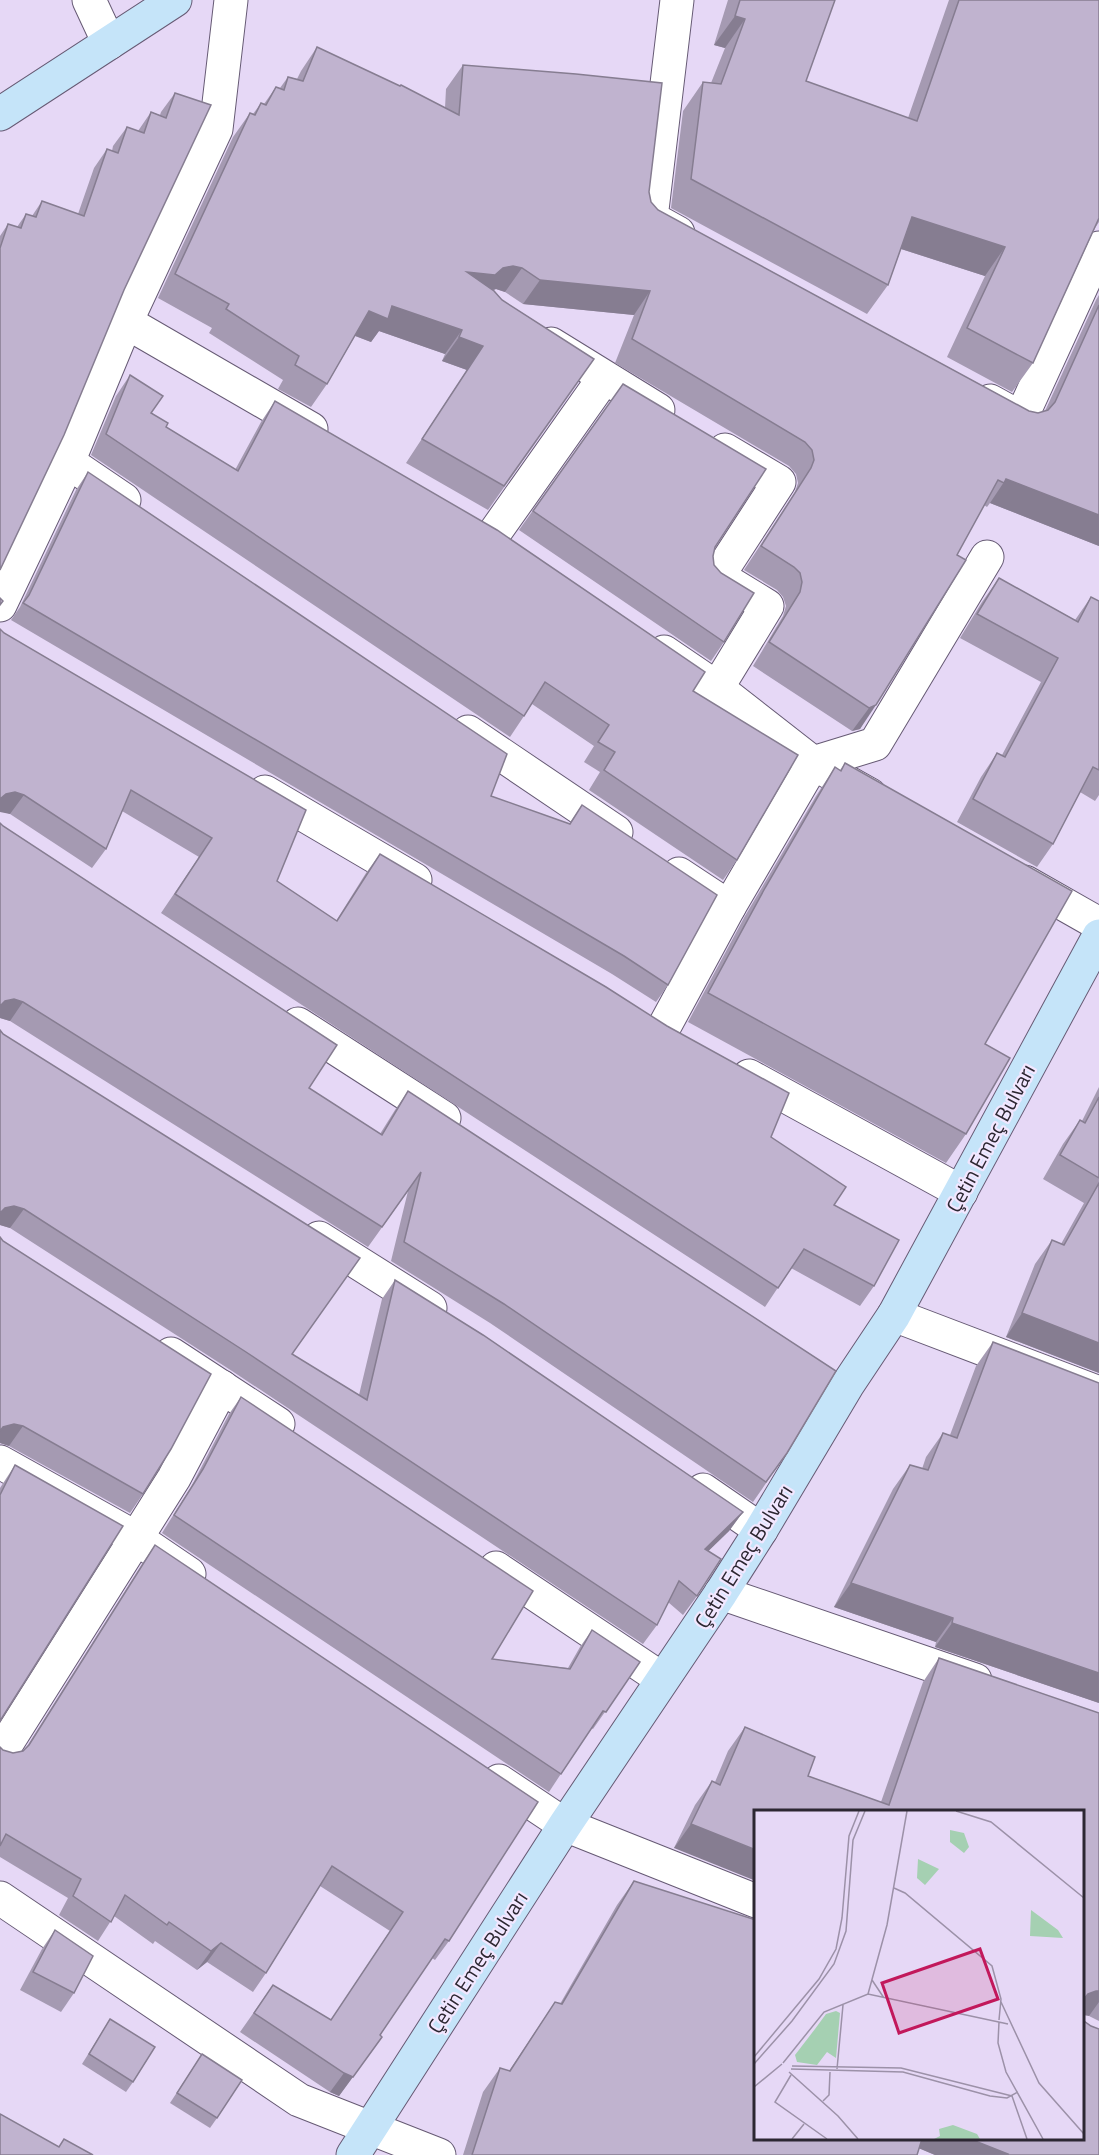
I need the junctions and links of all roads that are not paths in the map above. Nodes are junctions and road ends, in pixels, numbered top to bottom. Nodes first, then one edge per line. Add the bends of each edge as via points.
1 (88, 0) edge
2 (175, 0) edge
3 (231, 0) edge
4 (677, 0) edge
5 (110, 43) junction
6 (0, 114) edge
7 (703, 246) edge
8 (1099, 248) edge
9 (126, 322) junction
10 (525, 327) edge
11 (604, 378) junction
12 (959, 385) edge
13 (340, 446) edge
14 (68, 462) junction
15 (147, 516) edge
16 (463, 517) edge
17 (987, 557) dead end
18 (0, 605) edge
19 (639, 635) edge
20 (717, 688) junction
21 (443, 715) edge
22 (813, 763) junction
23 (235, 774) edge
24 (895, 809) edge
25 (997, 867) edge
26 (439, 894) edge
27 (729, 907) junction
28 (1099, 924) edge
29 (1099, 936) edge
30 (271, 1006) edge
31 (661, 1028) edge
32 (725, 1063) edge
33 (471, 1136) edge
34 (961, 1192) junction
35 (290, 1219) edge
36 (894, 1315) junction
37 (460, 1326) edge
38 (145, 1337) edge
39 (222, 1387) junction
40 (1099, 1393) edge
41 (302, 1440) edge
42 (0, 1462) edge
43 (674, 1471) edge
44 (761, 1530) junction
45 (136, 1538) junction
46 (472, 1553) edge
47 (214, 1590) edge
48 (721, 1593) junction
49 (662, 1678) junction
50 (999, 1689) edge
51 (0, 1754) edge
52 (477, 1766) edge
53 (565, 1825) junction
54 (0, 1898) edge
55 (754, 1900) edge
56 (362, 2142) edge
57 (439, 2155) edge

1 - 5 street
2 - 5 main road
3 - 9 street via 216,129
4 - 7 street via 651,218
5 - 6 main road
8 - 12 street via 1021,418
9 - 13 street
9 - 14 street
10 - 11 street
11 - 16 street via 503,542
11 - 20 street via 779,482 718,576 767,606
14 - 15 street
14 - 18 street
17 - 22 street via 876,744
19 - 20 street
20 - 22 street
21 - 27 street
22 - 24 street
22 - 27 street
23 - 26 street
25 - 28 street
27 - 31 street
29 - 34 main road, Çetin Emeç Bulvarı
30 - 33 street
32 - 34 street
34 - 36 main road, Çetin Emeç Bulvarı
35 - 37 street
36 - 40 street
36 - 44 main road, Çetin Emeç Bulvarı via 838,1377
38 - 39 street
39 - 41 street
39 - 45 street via 174,1478
42 - 45 street
43 - 44 street
44 - 48 main road, Çetin Emeç Bulvarı
45 - 47 street
45 - 51 street
46 - 49 street
48 - 49 main road, Çetin Emeç Bulvarı
48 - 50 street
49 - 53 main road, Çetin Emeç Bulvarı
52 - 53 street
53 - 55 street
53 - 56 main road, Çetin Emeç Bulvarı
54 - 56 street
56 - 57 street

